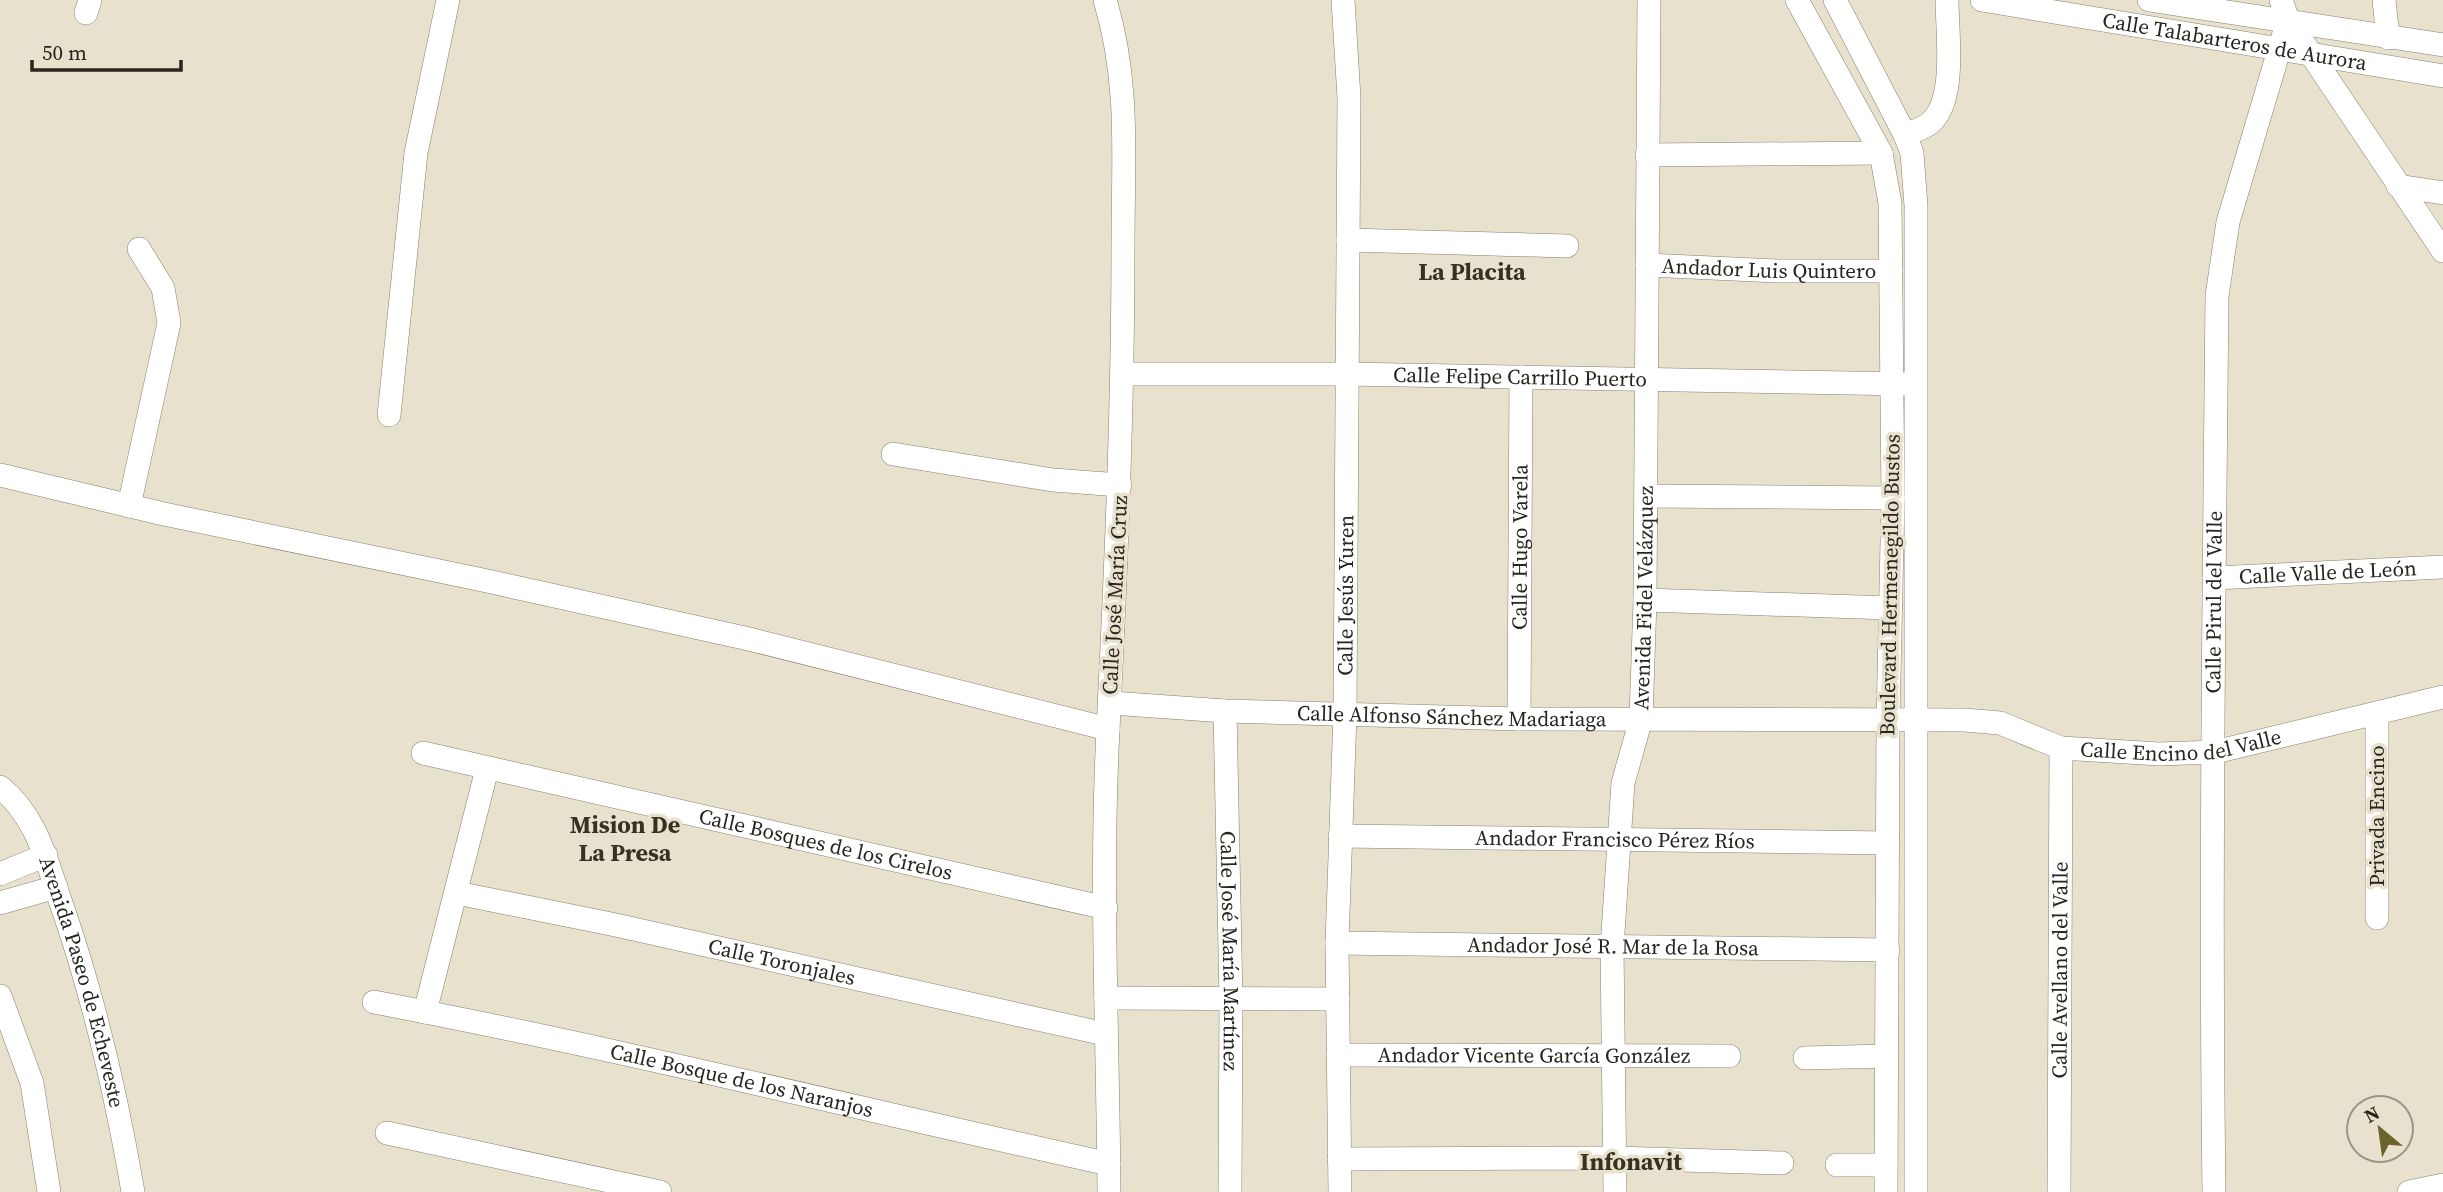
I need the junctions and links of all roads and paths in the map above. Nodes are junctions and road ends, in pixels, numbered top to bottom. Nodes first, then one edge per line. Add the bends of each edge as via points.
1 (447, 0) edge
2 (1105, 0) edge
3 (1343, 0) edge
4 (1649, 0) edge
5 (1797, 0) edge
6 (1835, 0) edge
7 (1947, 0) edge
8 (1982, 0) edge
9 (2149, 0) edge
10 (2384, 0) edge
11 (2285, 10) edge
12 (2388, 37) junction
13 (2443, 45) edge
14 (2279, 51) junction
15 (2313, 56) junction
16 (2443, 76) edge
17 (1905, 135) junction
18 (1881, 152) junction
19 (1647, 155) junction
20 (2398, 186) junction
21 (2443, 192) edge
22 (1349, 240) junction
23 (1567, 246) dead end
24 (139, 249) dead end
25 (2443, 251) edge
26 (1647, 265) junction
27 (1891, 271) junction
28 (1123, 374) junction
29 (1347, 374) junction
30 (1521, 377) junction
31 (1647, 380) junction
32 (1892, 384) junction
33 (1917, 384) junction
34 (389, 415) dead end
35 (894, 454) dead end
36 (0, 475) edge
37 (1120, 485) junction
38 (1646, 496) junction
39 (1893, 498) junction
40 (130, 506) junction
41 (2443, 567) edge
42 (2214, 578) junction
43 (1645, 600) junction
44 (1890, 608) junction
45 (2443, 697) edge
46 (1111, 703) junction
47 (1225, 711) junction
48 (2377, 713) junction
49 (1345, 714) junction
50 (1519, 719) junction
51 (1641, 719) junction
52 (1888, 721) junction
53 (1918, 721) junction
54 (1108, 729) junction
55 (2061, 748) junction
56 (2215, 752) junction
57 (423, 754) dead end
58 (487, 769) junction
59 (0, 787) edge
60 (1340, 836) junction
61 (1620, 841) junction
62 (1888, 843) junction
63 (46, 855) junction
64 (0, 874) edge
65 (55, 887) junction
66 (457, 893) junction
67 (0, 903) edge
68 (1106, 908) junction
69 (2377, 918) dead end
70 (1337, 943) junction
71 (1612, 947) junction
72 (1888, 950) junction
73 (1889, 988) junction
74 (1916, 989) junction
75 (0, 996) edge
76 (1105, 998) junction
77 (1231, 999) junction
78 (1338, 999) junction
79 (374, 1002) dead end
80 (425, 1012) junction
81 (1105, 1034) junction
82 (1338, 1055) junction
83 (1729, 1056) dead end
84 (1887, 1056) junction
85 (1612, 1057) junction
86 (1805, 1058) dead end
87 (387, 1133) dead end
88 (1616, 1158) junction
89 (1339, 1160) junction
90 (1782, 1163) dead end
91 (1109, 1164) junction
92 (1837, 1165) dead end
93 (1886, 1165) junction
94 (2443, 1185) edge
95 (49, 1192) edge
96 (133, 1192) edge
97 (660, 1192) edge
98 (1109, 1192) edge
99 (1230, 1192) edge
100 (1340, 1192) edge
101 (1615, 1192) edge
102 (1886, 1192) edge
103 (1916, 1192) edge
104 (2059, 1192) edge
105 (2214, 1192) edge
106 (2409, 1192) edge

1 - 34 street via 416,153
2 - 28 street, Calle José María Cruz via 1123,84
3 - 22 street, Calle Jesús Yuren via 1349,98
4 - 19 street, Avenida Fidel Velázquez
5 - 18 street, Boulevard Hermenegildo Bustos
6 - 17 street, Boulevard Hermenegildo Bustos
7 - 17 street via 1947,91 1941,110 1928,126
8 - 14 street, Calle Talabarteros de Aurora
9 - 11 street, Calle Talabarteros de Aurora
10 - 12 street
11 - 12 street, Calle Talabarteros de Aurora
11 - 14 street, Calle Pirul del Valle
11 - 15 street
12 - 13 street, Calle Talabarteros de Aurora
14 - 15 street, Calle Talabarteros de Aurora
14 - 42 street, Calle Pirul del Valle via 2228,222 2218,283
15 - 16 street, Calle Talabarteros de Aurora
15 - 20 street
17 - 33 street, Boulevard Hermenegildo Bustos via 1912,153 1916,206
18 - 19 street
18 - 27 street, Boulevard Hermenegildo Bustos via 1888,180
19 - 26 street, Avenida Fidel Velázquez
20 - 21 street
20 - 25 street
22 - 23 street
22 - 29 street, Calle Jesús Yuren
24 - 40 street via 163,288 169,323
26 - 27 street, Andador Luis Quintero
26 - 31 street, Avenida Fidel Velázquez
27 - 32 street, Boulevard Hermenegildo Bustos
28 - 29 street, Calle Felipe Carrillo Puerto
28 - 37 street, Calle José María Cruz
29 - 30 street, Calle Felipe Carrillo Puerto
29 - 49 street, Calle Jesús Yuren
30 - 31 street, Calle Felipe Carrillo Puerto
30 - 50 street, Calle Hugo Varela
31 - 32 street, Calle Felipe Carrillo Puerto
31 - 38 street, Avenida Fidel Velázquez
32 - 33 street, Calle Felipe Carrillo Puerto
32 - 39 street, Boulevard Hermenegildo Bustos
33 - 53 street, Boulevard Hermenegildo Bustos
35 - 37 street via 1053,480
36 - 40 street
37 - 46 street, Calle José María Cruz
38 - 39 street
38 - 43 street, Avenida Fidel Velázquez
39 - 44 street, Boulevard Hermenegildo Bustos
40 - 54 street via 749,639
41 - 42 street, Calle Valle de León
42 - 56 street, Calle Pirul del Valle
43 - 44 street
43 - 51 street, Avenida Fidel Velázquez
44 - 52 street, Boulevard Hermenegildo Bustos
45 - 48 street, Calle Encino del Valle
46 - 47 street, Calle Alfonso Sánchez Madariaga
46 - 54 street, Calle José María Cruz
47 - 49 street, Calle Alfonso Sánchez Madariaga
47 - 77 street, Calle José María Martínez
48 - 56 street, Calle Encino del Valle
48 - 69 street, Privada Encino
49 - 50 street, Calle Alfonso Sánchez Madariaga
49 - 60 street, Calle Jesús Yuren
50 - 51 street, Calle Alfonso Sánchez Madariaga
51 - 52 street, Calle Alfonso Sánchez Madariaga
51 - 61 street, Avenida Fidel Velázquez via 1623,783
52 - 53 street, Calle Alfonso Sánchez Madariaga
52 - 62 street, Boulevard Hermenegildo Bustos
53 - 55 street, Calle Encino del Valle via 2000,723
53 - 74 street, Boulevard Hermenegildo Bustos
54 - 68 street, Calle José María Cruz
55 - 56 street, Calle Encino del Valle
55 - 104 street, Calle Avellano del Valle
56 - 105 street, Calle Pirul del Valle via 2211,944
57 - 58 street, Calle Bosques de los Cirelos
58 - 66 street
58 - 68 street, Calle Bosques de los Cirelos
59 - 63 street, Avenida Paseo de Echeveste via 30,819
60 - 61 street, Andador Francisco Pérez Ríos
60 - 70 street, Calle Jesús Yuren
61 - 62 street, Andador Francisco Pérez Ríos
61 - 71 street, Avenida Fidel Velázquez
62 - 72 street, Boulevard Hermenegildo Bustos
63 - 64 street
63 - 65 street, Avenida Paseo de Echeveste
65 - 67 street
65 - 96 street, Avenida Paseo de Echeveste via 105,1045
66 - 80 street
66 - 81 street, Calle Toronjales
68 - 76 street, Calle José María Cruz
70 - 71 street, Andador José R. Mar de la Rosa
70 - 78 street, Calle Jesús Yuren
71 - 72 street, Andador José R. Mar de la Rosa
71 - 85 street, Avenida Fidel Velázquez
72 - 73 street, Boulevard Hermenegildo Bustos
73 - 74 street
73 - 84 street, Boulevard Hermenegildo Bustos
74 - 103 street, Boulevard Hermenegildo Bustos
75 - 95 street via 32,1083
76 - 77 street
76 - 81 street, Calle José María Cruz
77 - 78 street
77 - 99 street, Calle José María Martínez
78 - 82 street, Calle Jesús Yuren
79 - 80 street, Calle Bosque de los Naranjos
80 - 91 street, Calle Bosque de los Naranjos via 757,1082
81 - 91 street, Calle José María Cruz
82 - 85 street, Andador Vicente García González
82 - 89 street, Calle Jesús Yuren
83 - 85 street, Andador Vicente García González
84 - 86 street
84 - 93 street, Boulevard Hermenegildo Bustos
85 - 88 street, Avenida Fidel Velázquez
87 - 97 street
88 - 89 street
88 - 90 street
88 - 101 street, Avenida Fidel Velázquez
89 - 100 street, Calle Jesús Yuren
91 - 98 street, Calle José María Cruz
92 - 93 street
93 - 102 street, Boulevard Hermenegildo Bustos
94 - 106 street

